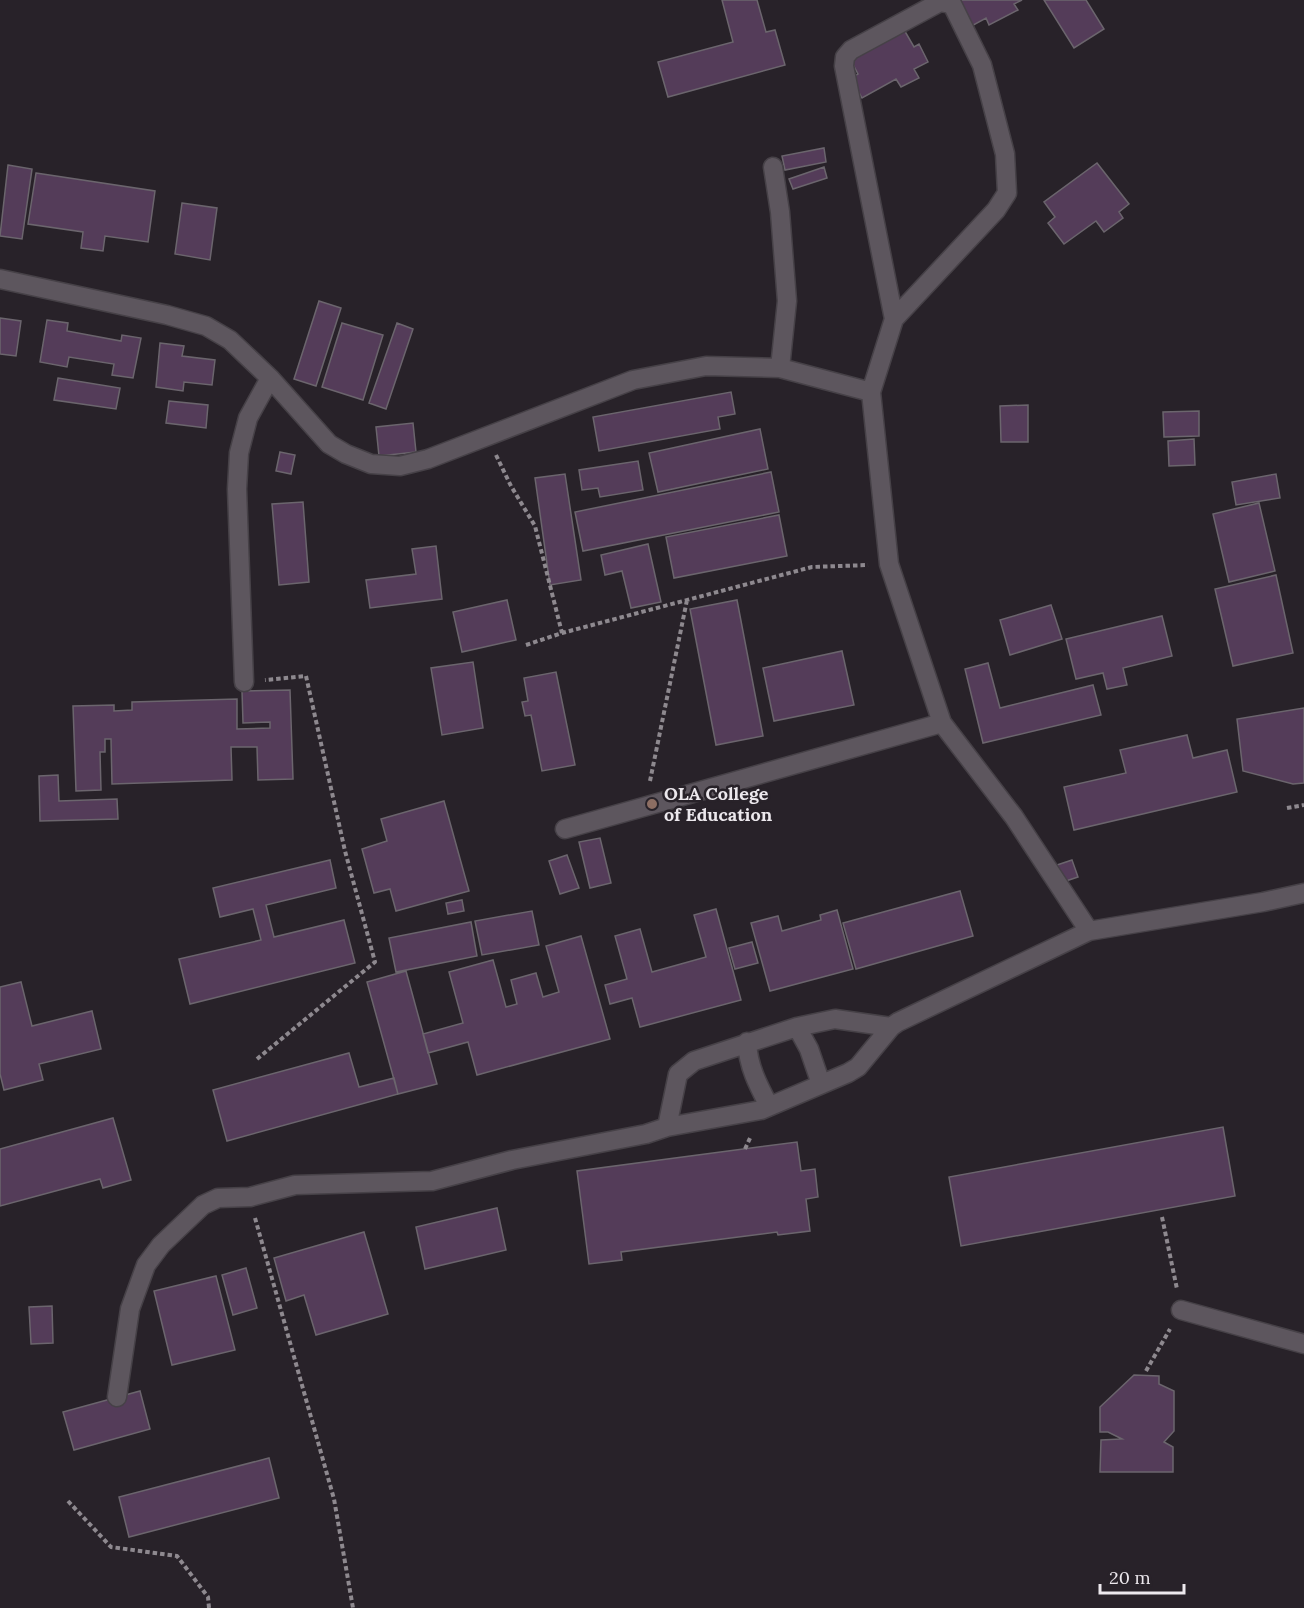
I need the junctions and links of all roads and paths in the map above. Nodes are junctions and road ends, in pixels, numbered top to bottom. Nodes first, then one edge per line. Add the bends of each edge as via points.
1 (773, 167) dead end
2 (0, 279) edge
3 (894, 319) junction
4 (780, 368) junction
5 (270, 378) junction
6 (871, 392) junction
7 (487, 435) junction
8 (889, 564) junction
9 (687, 600) junction
10 (562, 633) junction
11 (526, 645) dead end
12 (244, 682) joint
13 (942, 723) junction
14 (1304, 805) edge
15 (645, 808) junction
16 (1287, 808) dead end
17 (565, 829) dead end
18 (1304, 893) edge
19 (1089, 931) junction
20 (797, 1026) junction
21 (891, 1026) junction
22 (747, 1042) junction
23 (257, 1059) dead end
24 (821, 1083) junction
25 (769, 1106) junction
26 (667, 1127) junction
27 (250, 1197) junction
28 (1182, 1310) dead end
29 (1304, 1344) edge
30 (117, 1397) dead end
31 (68, 1501) dead end
32 (208, 1608) edge
33 (353, 1608) edge

1 - 4 lane via 787,301
2 - 5 lane via 206,326 230,340
3 - 3 lane via 1007,194 1005,154 982,65 952,4 946,2 851,50 845,57
3 - 6 lane
4 - 6 lane
4 - 7 lane via 705,366 633,380
5 - 7 lane via 329,444 371,464 400,466 428,459
5 - 12 lane via 248,418 239,453
6 - 8 lane
7 - 10 path via 534,526
8 - 9 path via 812,567
8 - 13 lane
9 - 10 path
9 - 15 path
10 - 11 path
12 - 23 path via 306,676 345,851 375,962
13 - 15 lane
13 - 19 lane via 1014,817
14 - 16 path
15 - 17 lane
18 - 19 lane
19 - 21 lane
20 - 21 lane via 835,1019
20 - 22 lane
20 - 24 lane
21 - 24 lane via 858,1067
22 - 25 lane via 754,1077
22 - 26 lane via 694,1061 678,1074
24 - 25 lane
25 - 26 lane
26 - 27 lane via 432,1181 295,1185
27 - 30 lane via 218,1198 203,1204 146,1265 130,1309
27 - 33 path via 334,1499
28 - 29 lane
31 - 32 path via 111,1546 177,1556 208,1598

